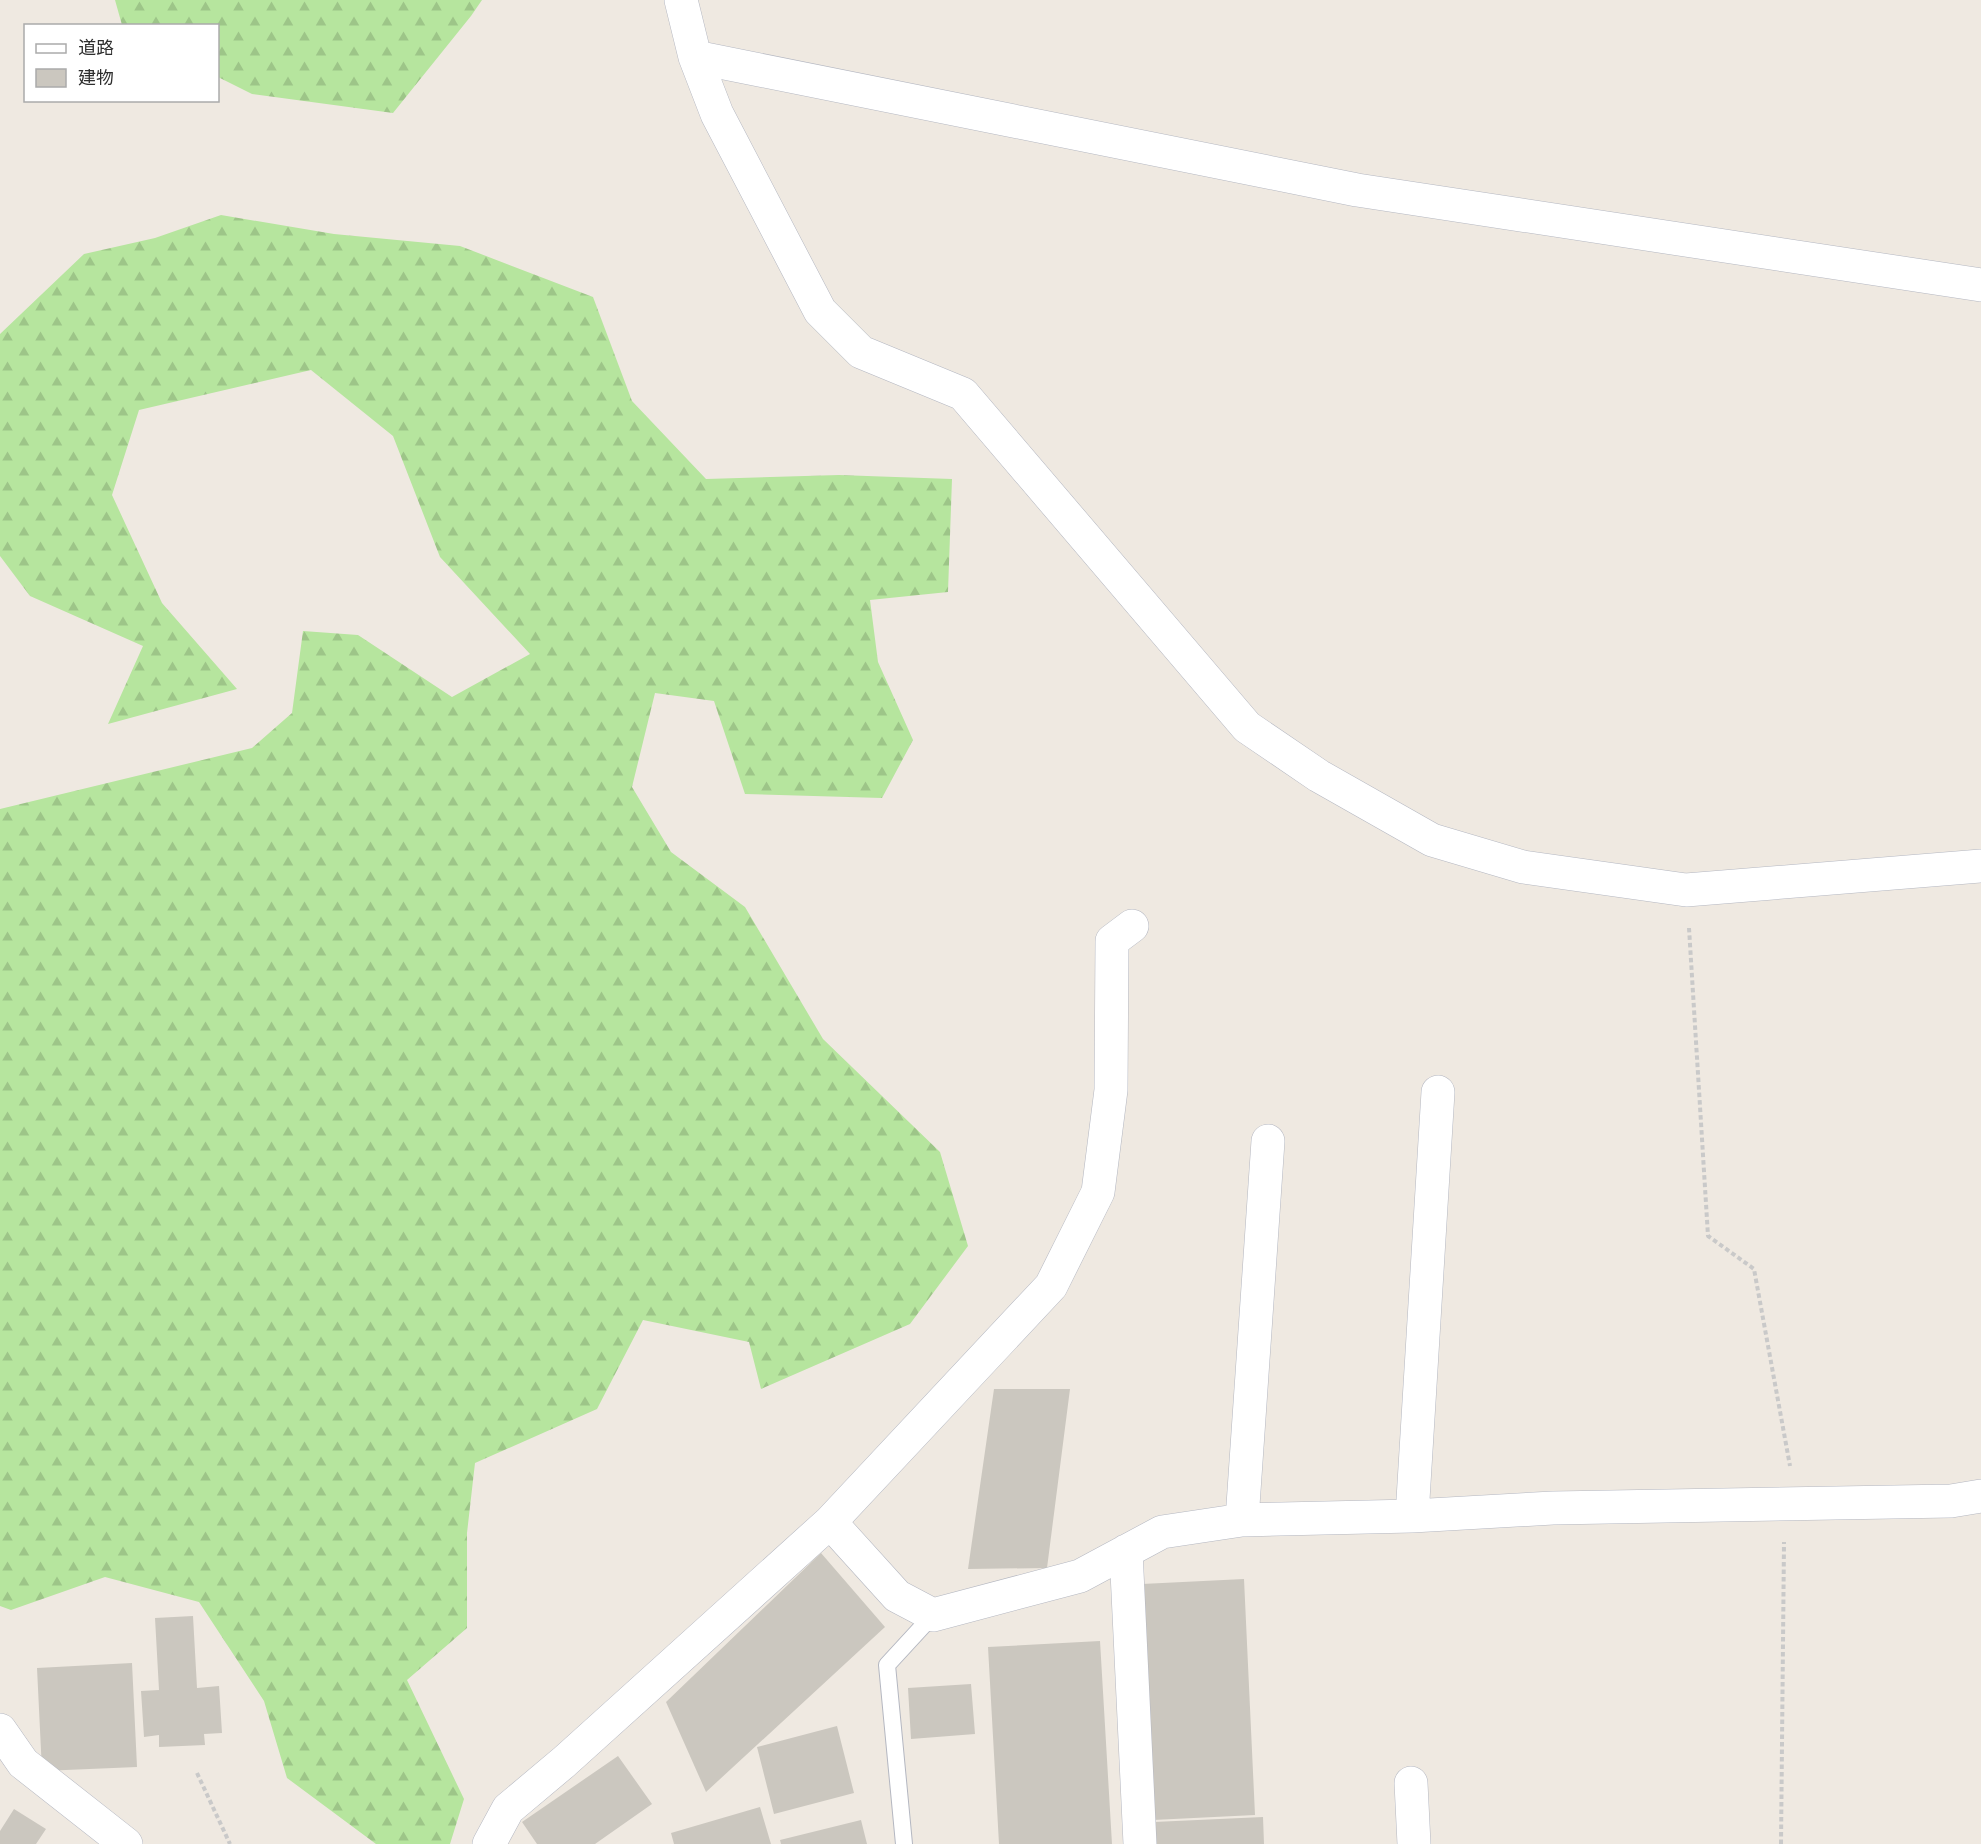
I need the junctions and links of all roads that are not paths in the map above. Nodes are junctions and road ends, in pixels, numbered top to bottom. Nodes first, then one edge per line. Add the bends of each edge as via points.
1 (681, 0) edge
2 (695, 57) junction
3 (1981, 285) edge
4 (1981, 866) edge
5 (1132, 926) dead end
6 (1438, 1092) dead end
7 (1268, 1141) dead end
8 (1981, 1496) edge
9 (1412, 1516) junction
10 (1242, 1520) junction
11 (830, 1522) junction
12 (1126, 1551) junction
13 (933, 1615) junction
14 (0, 1730) edge
15 (1411, 1783) dead end
16 (126, 1844) edge
17 (489, 1844) edge
18 (904, 1844) edge
19 (1140, 1844) edge
20 (1414, 1844) edge

1 - 2 street
2 - 3 street via 1357,190
2 - 4 street via 717,114 820,311 861,352 963,394 1247,727 1319,776 1432,840 1523,867 1686,890
5 - 11 street via 1112,941 1111,1090 1098,1192 1050,1286
6 - 9 street
7 - 10 street
8 - 9 street via 1951,1501 1553,1508
9 - 10 street
10 - 12 street via 1162,1533
11 - 13 street via 897,1596
11 - 17 street via 508,1809
12 - 13 street via 1080,1576
12 - 19 street
13 - 18 lane via 887,1665
14 - 16 street via 23,1763
15 - 20 street

